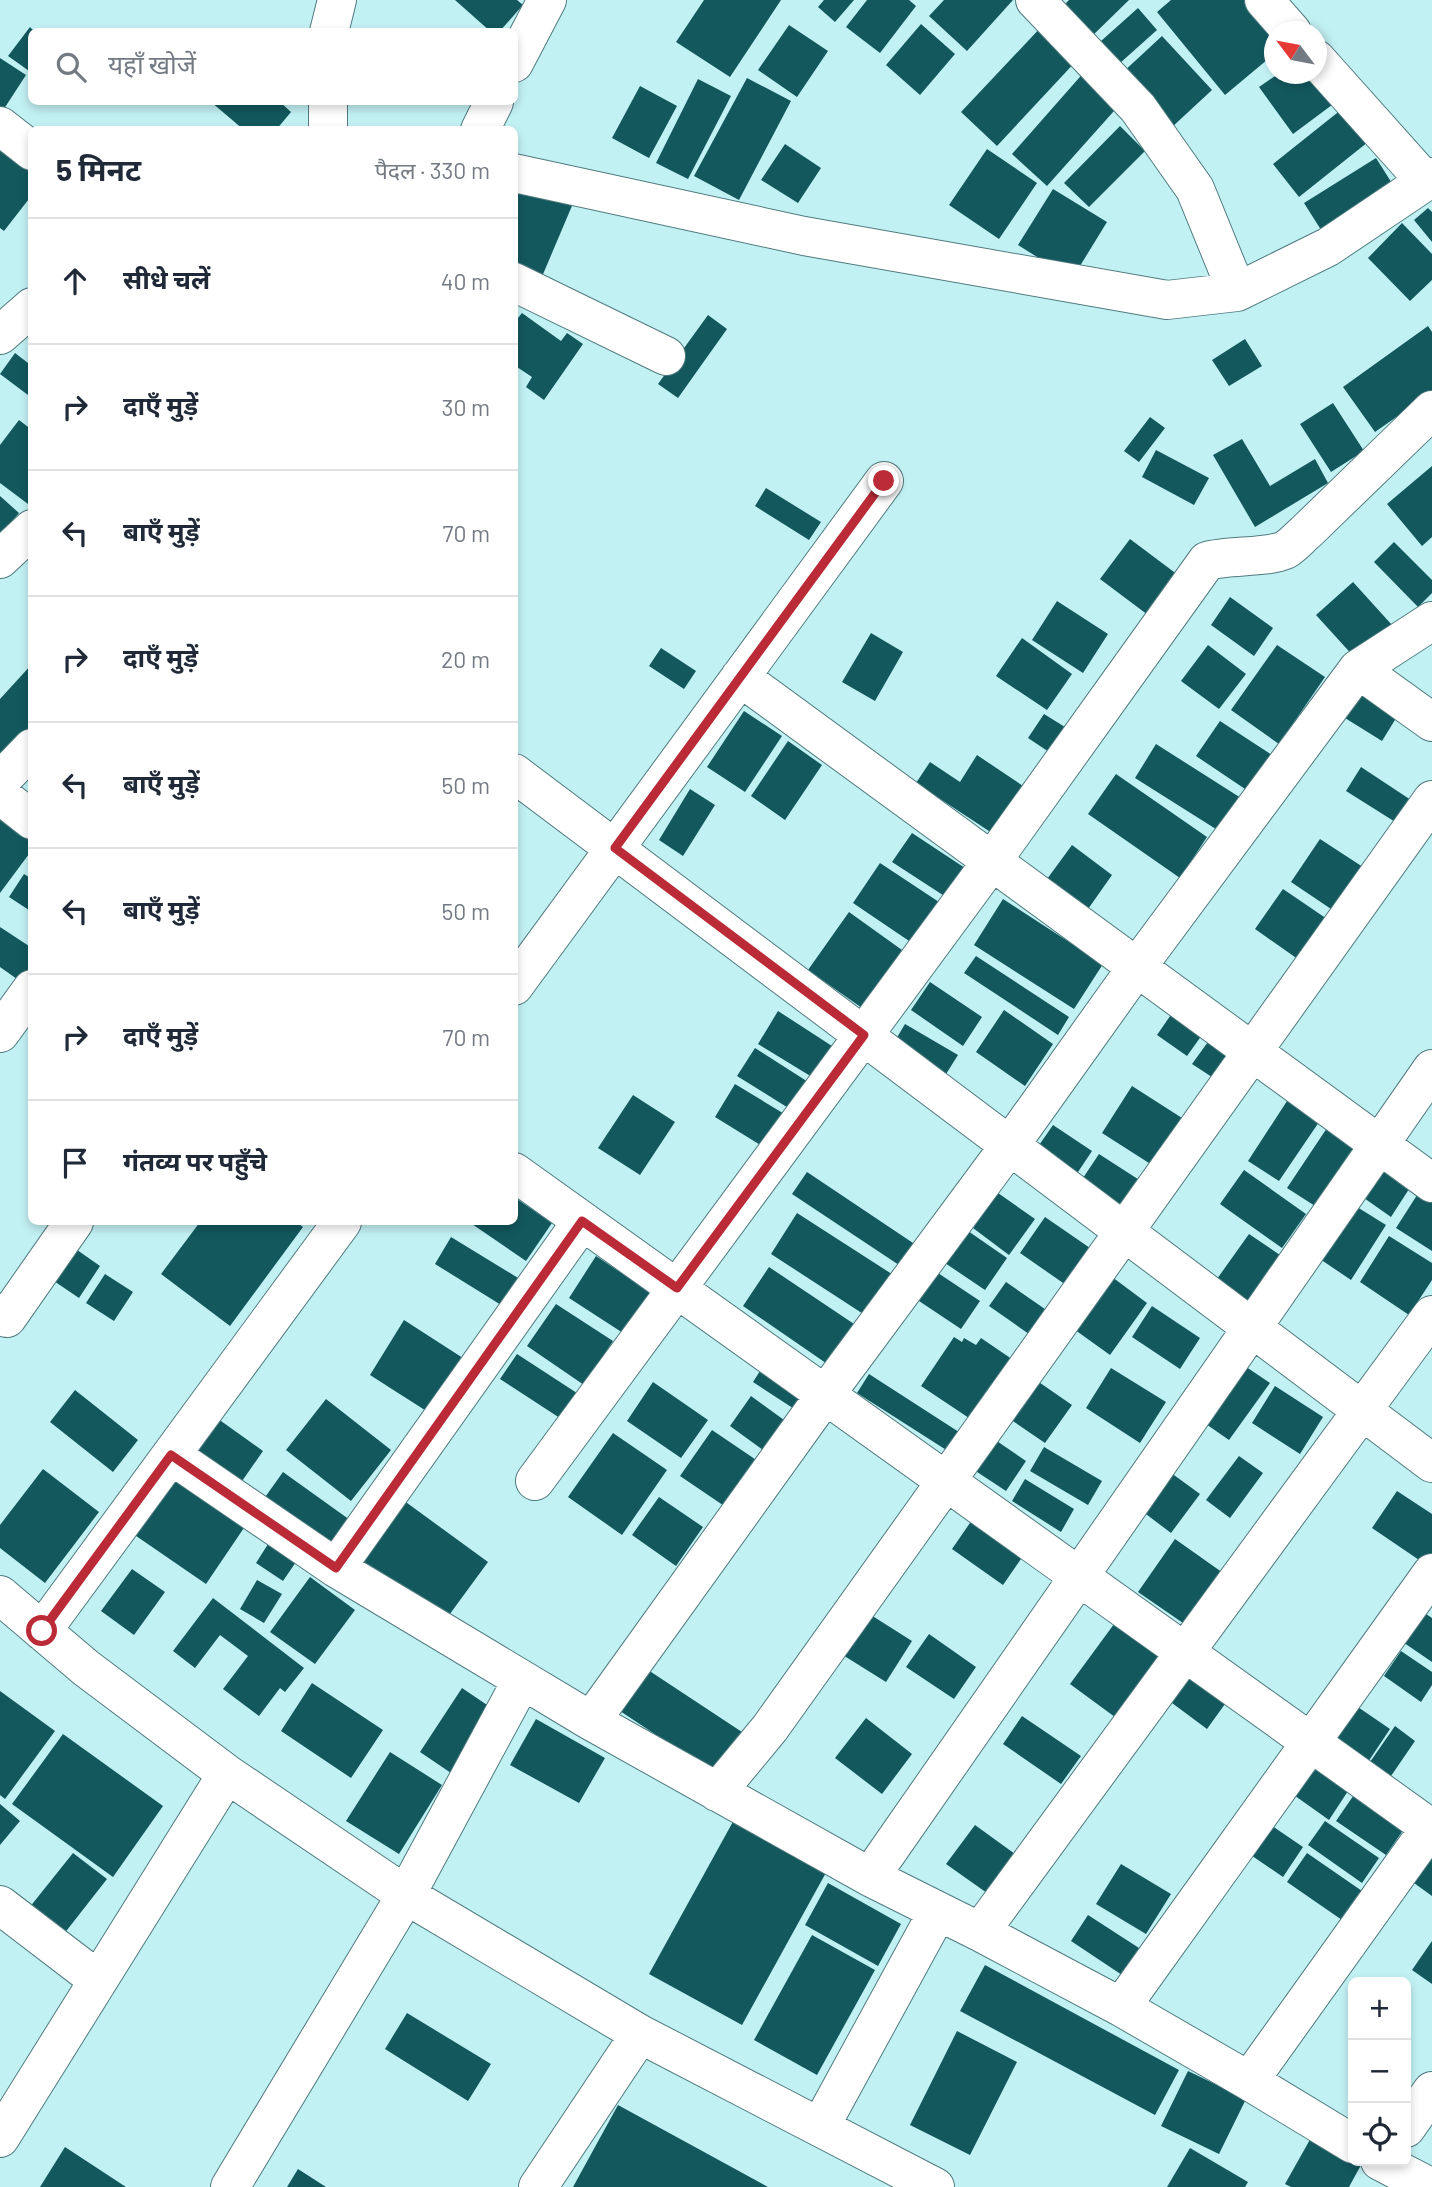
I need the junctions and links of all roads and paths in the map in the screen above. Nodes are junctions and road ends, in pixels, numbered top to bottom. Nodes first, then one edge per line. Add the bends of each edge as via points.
1 (337, 0) edge
2 (547, 0) edge
3 (1035, 0) edge
4 (330, 28) edge
5 (518, 55) edge
6 (1327, 70) edge
7 (328, 105) edge
8 (492, 105) edge
9 (0, 126) edge
10 (328, 126) edge
11 (482, 126) edge
12 (28, 148) edge
13 (518, 174) edge
14 (1429, 179) edge
15 (518, 284) edge
16 (1237, 292) junction
17 (28, 310) edge
18 (0, 335) edge
19 (666, 356) dead end
20 (1432, 410) edge
21 (884, 481) dead end
22 (28, 533) edge
23 (0, 559) edge
24 (1432, 621) edge
25 (1358, 669) junction
26 (740, 677) junction
27 (1432, 722) edge
28 (28, 752) edge
29 (518, 776) edge
30 (0, 781) edge
31 (0, 795) edge
32 (1432, 800) edge
33 (28, 817) edge
34 (615, 848) junction
35 (992, 861) junction
36 (1137, 967) junction
37 (518, 981) edge
38 (864, 1035) junction
39 (1253, 1052) junction
40 (1432, 1069) edge
41 (1380, 1144) junction
42 (1010, 1145) junction
43 (518, 1175) edge
44 (1432, 1183) edge
45 (582, 1221) junction
46 (72, 1225) edge
47 (331, 1225) edge
48 (1125, 1231) junction
49 (677, 1288) junction
50 (0, 1313) edge
51 (1432, 1315) edge
52 (1253, 1327) junction
53 (825, 1395) junction
54 (1363, 1410) junction
55 (171, 1455) junction
56 (1432, 1463) edge
57 (535, 1480) dead end
58 (946, 1481) junction
59 (336, 1568) junction
60 (1432, 1573) edge
61 (1080, 1576) junction
62 (0, 1595) edge
63 (42, 1631) junction
64 (1185, 1652) junction
65 (522, 1680) junction
66 (591, 1721) junction
67 (1312, 1743) junction
68 (227, 1774) junction
69 (717, 1792) junction
70 (1431, 1827) edge
71 (870, 1877) junction
72 (406, 1895) junction
73 (0, 1905) edge
74 (939, 1911) junction
75 (980, 1932) junction
76 (98, 1980) junction
77 (1121, 2007) junction
78 (640, 2034) junction
79 (1250, 2081) junction
80 (1432, 2091) edge
81 (1411, 2121) edge
82 (820, 2127) junction
83 (0, 2138) edge
84 (1348, 2141) edge
85 (1391, 2166) edge
86 (230, 2187) edge
87 (538, 2187) edge
88 (936, 2187) edge
89 (1430, 2187) edge

1 - 4 street
2 - 5 street
3 - 16 street via 1138,108 1188,178
6 - 14 street
7 - 10 street
8 - 11 street
9 - 12 street
13 - 16 street via 804,236 1167,300
14 - 16 street via 1328,247
15 - 19 street
17 - 18 street
20 - 35 street via 1284,550 1207,561
21 - 26 street
22 - 23 street
24 - 25 street
25 - 27 street
25 - 36 street
26 - 34 street
26 - 35 street
28 - 30 street
29 - 34 street
31 - 33 street
32 - 39 street
34 - 37 street
34 - 38 street
35 - 36 street
35 - 38 street
36 - 39 street
36 - 42 street
38 - 42 street
38 - 49 street
39 - 41 street
39 - 48 street
40 - 41 street
41 - 44 street
41 - 52 street
42 - 48 street
42 - 53 street
43 - 45 street
45 - 49 street
45 - 59 street
46 - 50 street via 7,1318
47 - 55 street
48 - 52 street
48 - 58 street
49 - 53 street
49 - 57 street
51 - 54 street
52 - 54 street
52 - 61 street
53 - 58 street
53 - 66 street
54 - 56 street
54 - 64 street
55 - 59 street
55 - 63 street
58 - 61 street
58 - 69 street via 771,1728
59 - 65 street
60 - 67 street
61 - 64 street
61 - 71 street
62 - 63 street
63 - 68 street
64 - 67 street
64 - 75 street
65 - 66 street
65 - 72 street
66 - 69 street
67 - 70 street
67 - 77 street
68 - 72 street
68 - 76 street
69 - 71 street
70 - 79 street
71 - 74 street
72 - 78 street
72 - 86 street
73 - 76 street
74 - 75 street
74 - 82 street
75 - 77 street
76 - 83 street
77 - 79 street
78 - 82 street
78 - 87 street
79 - 84 street
80 - 81 street
82 - 88 street
85 - 89 street

